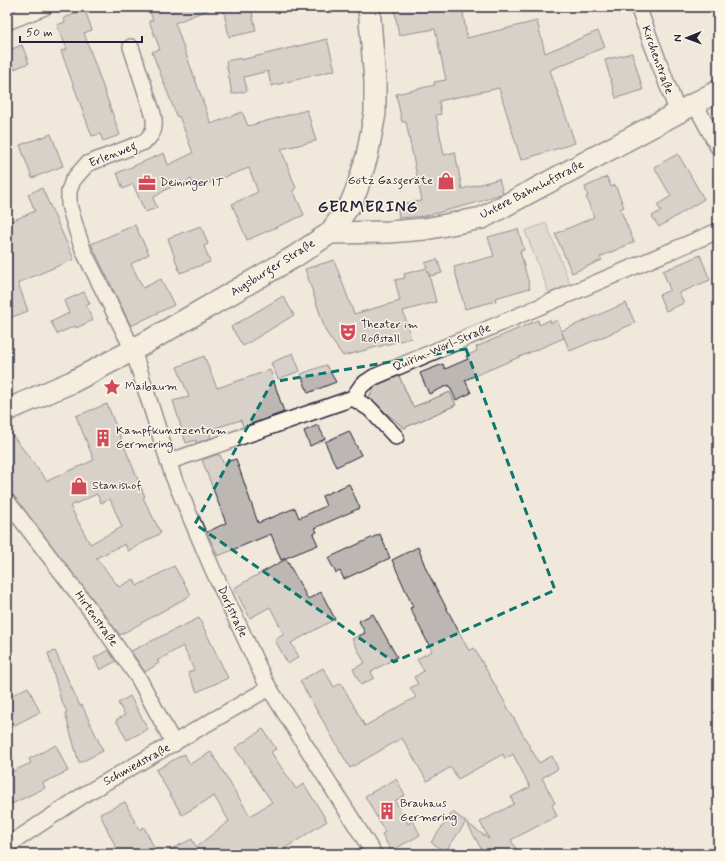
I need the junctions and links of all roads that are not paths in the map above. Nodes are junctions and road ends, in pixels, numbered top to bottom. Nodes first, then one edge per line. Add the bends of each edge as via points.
1 (45, 7) edge
2 (369, 7) edge
3 (638, 7) edge
4 (7, 22) edge
5 (131, 47) dead end
6 (718, 91) edge
7 (686, 109) junction
8 (718, 147) edge
9 (718, 231) edge
10 (330, 233) junction
11 (133, 350) junction
12 (353, 398) junction
13 (7, 410) edge
14 (396, 437) dead end
15 (168, 462) junction
16 (7, 501) edge
17 (269, 688) junction
18 (174, 744) junction
19 (7, 846) edge
20 (374, 854) edge

1 - 4 street
2 - 10 street, Augsburger Straße via 376,82 375,112 367,156 356,189 351,202
3 - 7 street, Kirchenstraße
5 - 11 street, Erlenweg via 153,114 154,130 144,142 87,164 73,180 69,204 84,252
6 - 7 street, Untere Bahnhofstraße
7 - 8 street, Kirchenstraße
7 - 10 street, Untere Bahnhofstraße via 482,218 425,229
9 - 12 street, Quirin-Wörl-Straße via 374,376 362,385
10 - 11 street, Augsburger Straße via 294,257
11 - 13 street, Augsburger Straße via 72,382
11 - 15 street, Dorfstraße
12 - 14 street via 370,409
12 - 15 street
15 - 17 street, Dorfstraße via 212,568
16 - 18 street, Hirtenstraße via 101,624 139,679
17 - 18 street, Schmiedstraße
17 - 20 street, Dorfstraße
18 - 19 street, Schmiedstraße via 85,794

